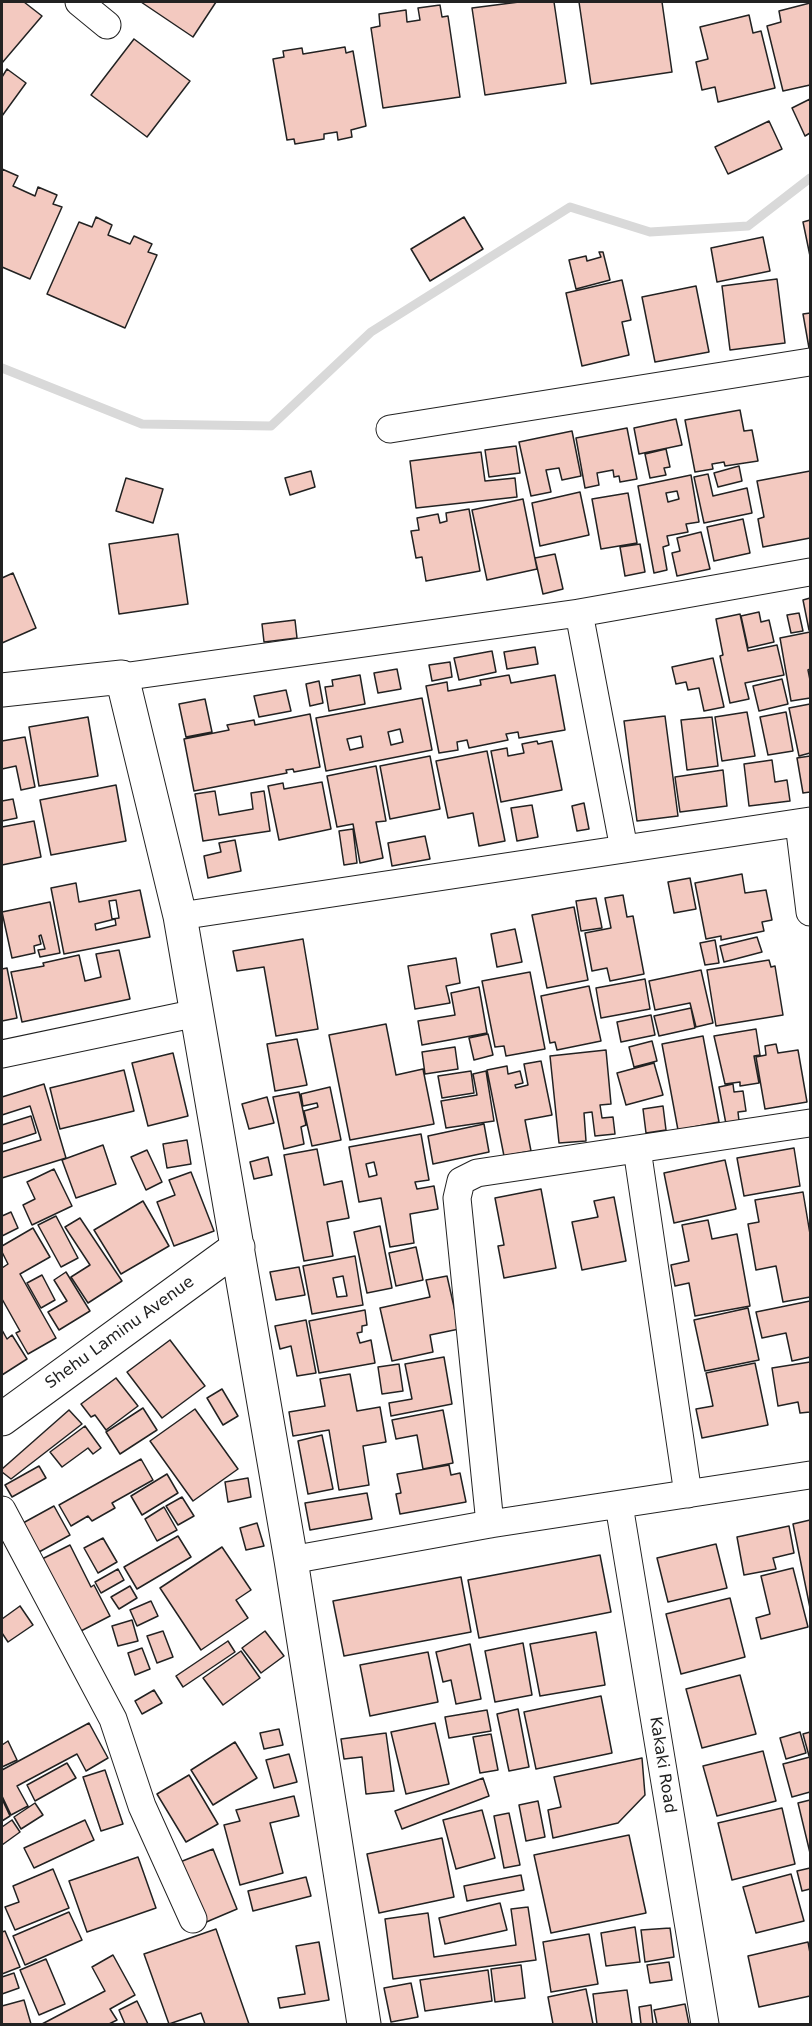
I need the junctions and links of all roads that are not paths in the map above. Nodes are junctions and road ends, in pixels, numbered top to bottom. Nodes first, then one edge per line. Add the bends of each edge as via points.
1 (79, 2) edge
2 (107, 25) dead end
3 (810, 362) edge
4 (390, 429) dead end
5 (810, 572) edge
6 (579, 613) junction
7 (122, 678) junction
8 (2, 690) edge
9 (805, 822) edge
10 (624, 849) junction
11 (810, 912) edge
12 (180, 916) junction
13 (197, 1013) junction
14 (2, 1054) edge
15 (810, 1123) edge
16 (637, 1149) junction
17 (238, 1247) junction
18 (2, 1419) edge
19 (810, 1475) edge
20 (688, 1494) junction
21 (619, 1505) junction
22 (2, 1510) edge
23 (490, 1524) junction
24 (291, 1560) junction
25 (194, 1919) dead end
26 (364, 2025) edge
27 (705, 2025) edge

1 - 2 street
3 - 4 street
5 - 6 street
6 - 7 street
6 - 10 street
7 - 8 street
7 - 12 street
9 - 10 street
9 - 11 street
10 - 12 street
12 - 13 street
13 - 14 street
13 - 17 street
15 - 16 street
16 - 20 street
16 - 23 street via 477,1173 461,1181 457,1198
17 - 18 street, Shehu Laminu Avenue
17 - 24 street
19 - 20 street
20 - 21 street
21 - 23 street
21 - 27 street, Kakaki Road
22 - 25 street via 113,1719 142,1806
23 - 24 street
24 - 26 street

